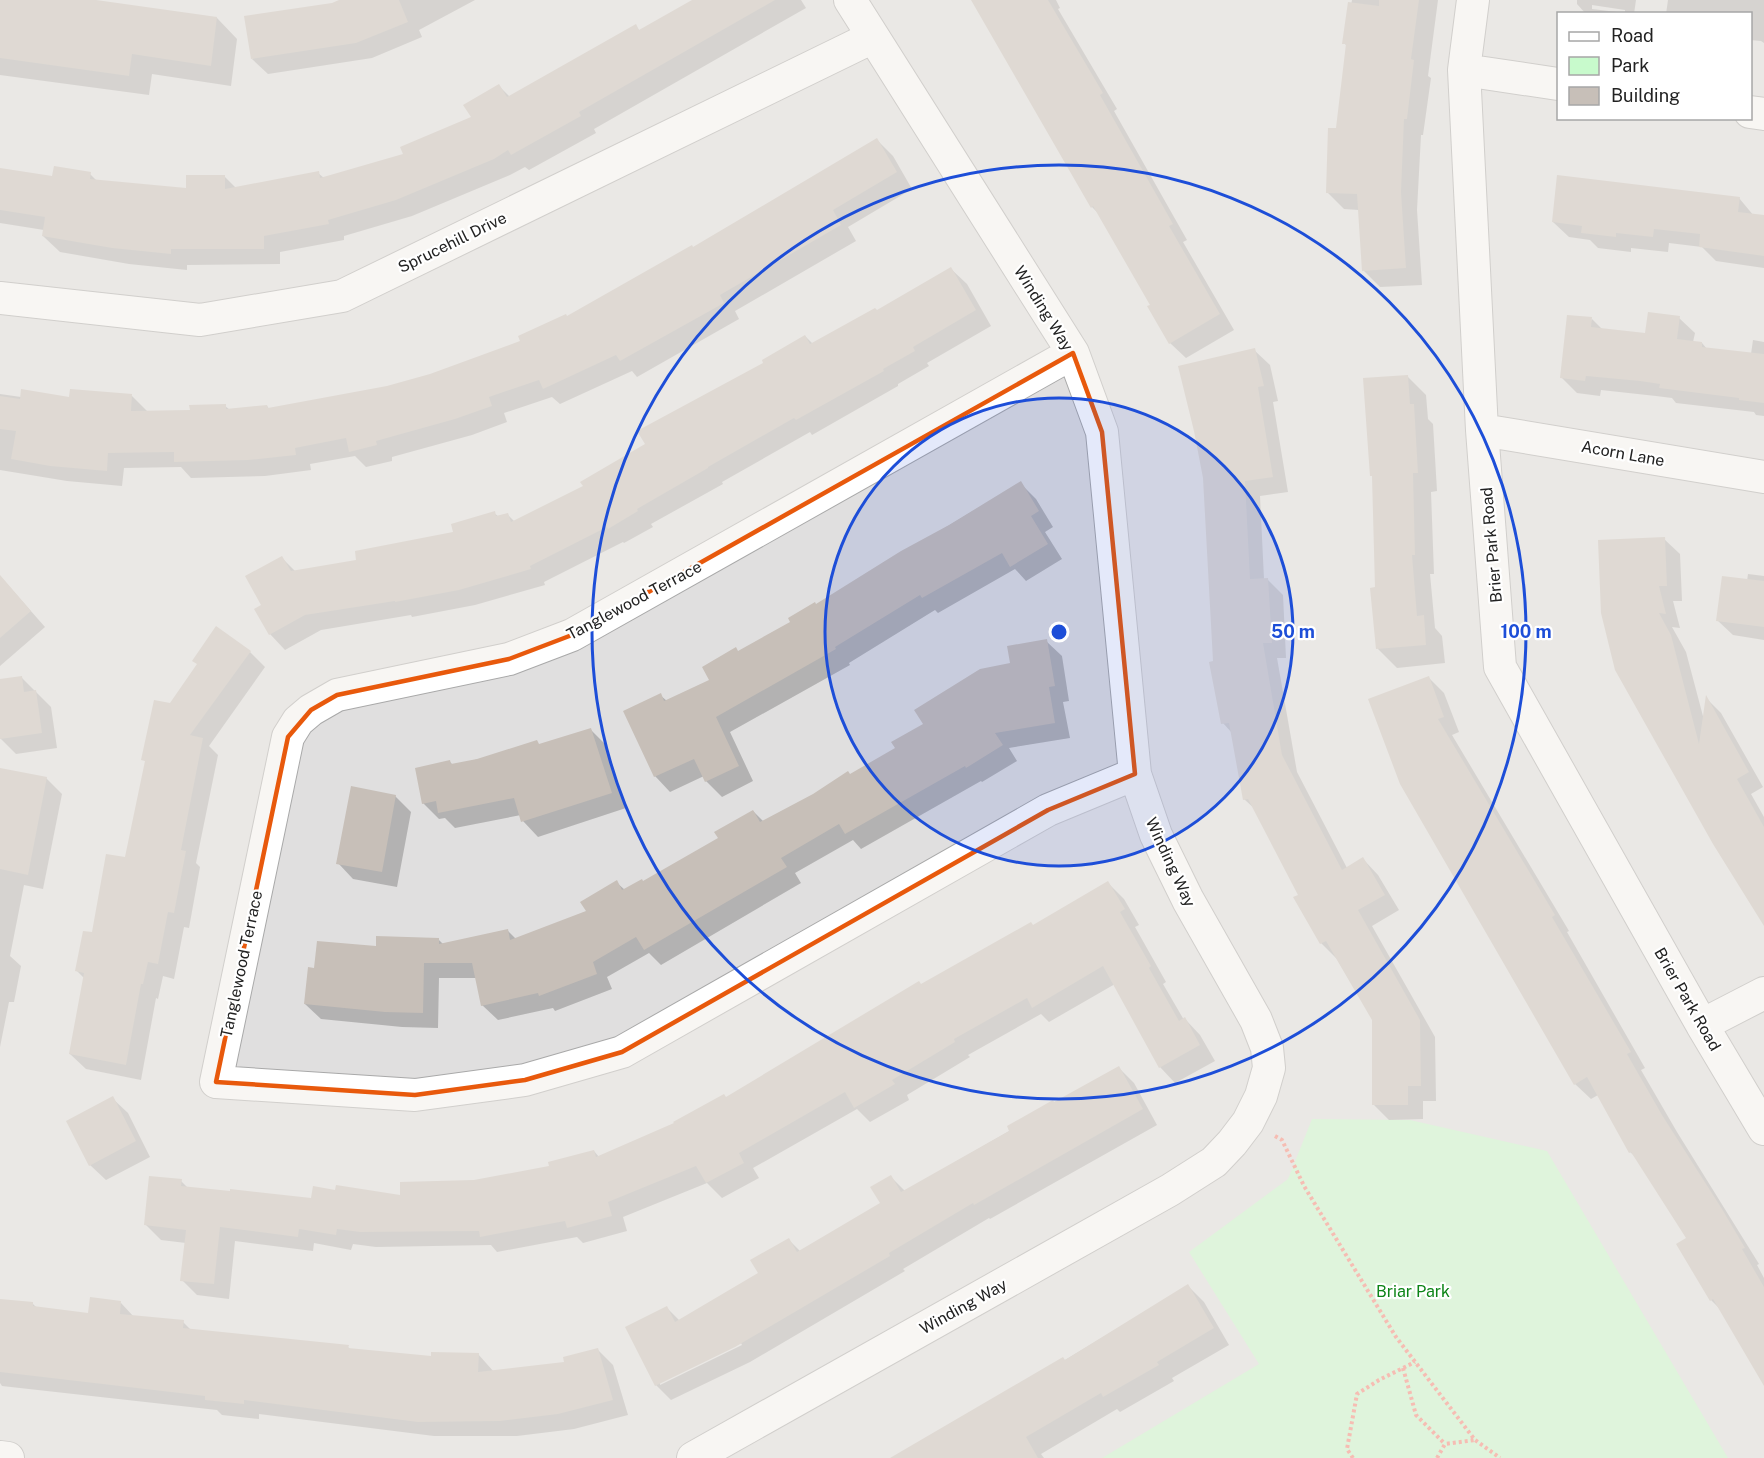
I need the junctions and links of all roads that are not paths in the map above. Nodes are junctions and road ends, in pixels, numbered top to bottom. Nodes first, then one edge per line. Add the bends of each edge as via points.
1 (850, 0) edge
2 (1473, 0) edge
3 (873, 37) junction
4 (1464, 70) junction
5 (1557, 84) edge
6 (0, 298) edge
7 (1073, 353) junction
8 (1482, 430) junction
9 (1764, 477) edge
10 (1135, 774) junction
11 (1764, 993) edge
12 (1701, 1024) junction
13 (1764, 1129) edge
14 (0, 1457) edge
15 (8, 1458) edge
16 (693, 1458) edge

1 - 3 street, Winding Way
2 - 4 street, Brier Park Road
3 - 6 street, Sprucehill Drive via 342,296 200,320
3 - 7 street, Winding Way
4 - 5 street
4 - 8 street, Brier Park Road
7 - 10 street, Winding Way via 1102,432
7 - 10 street, Tanglewood Terrace via 572,635 509,659 337,695 298,721 288,737 216,1082 415,1095 525,1080 622,1052 1048,810
8 - 9 street, Acorn Lane
8 - 12 street, Brier Park Road via 1500,667
10 - 16 street, Winding Way via 1156,835 1267,1047 1269,1068 1248,1122 1214,1162 1170,1190
11 - 12 street
12 - 13 street, Brier Park Road
14 - 15 street

